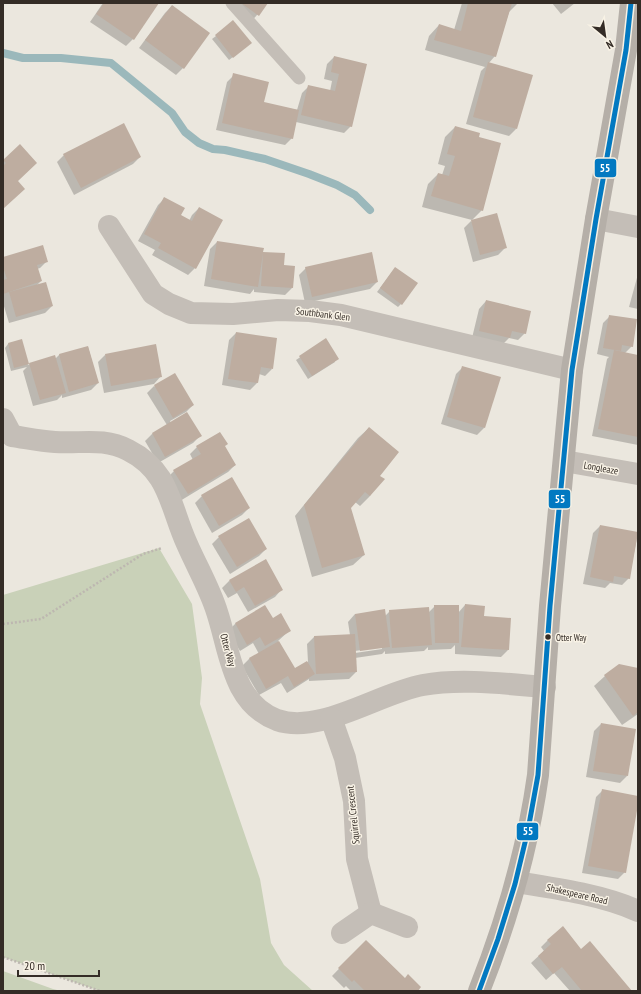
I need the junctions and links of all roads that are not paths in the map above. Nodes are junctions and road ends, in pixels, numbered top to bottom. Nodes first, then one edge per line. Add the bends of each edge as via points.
1 (232, 3) edge
2 (631, 3) edge
3 (299, 78) dead end
4 (596, 219) junction
5 (109, 226) dead end
6 (638, 227) edge
7 (572, 370) junction
8 (6, 434) edge
9 (564, 462) junction
10 (638, 474) edge
11 (545, 687) junction
12 (331, 718) junction
13 (516, 882) junction
14 (638, 911) edge
15 (371, 913) junction
16 (408, 927) dead end
17 (342, 933) dead end
18 (479, 991) edge

1 - 3 lane
2 - 4 street via 626,50
4 - 6 street
4 - 7 street
5 - 7 street, Southbank Glen via 153,294 191,313 232,314 278,310 341,315
7 - 9 street
8 - 12 street, Otter Way via 53,442 99,441 115,444 144,460 155,471 171,500 186,542 217,612 237,680 253,706 278,720 292,723
9 - 10 street, Longleaze
9 - 11 street
11 - 12 street, Otter Way via 448,682 424,685 401,691
11 - 13 street via 538,775
12 - 15 street, Squirrel Crescent via 354,801 357,859
13 - 14 street, Shakespeare Road via 593,897
13 - 18 street
15 - 16 street
15 - 17 street

